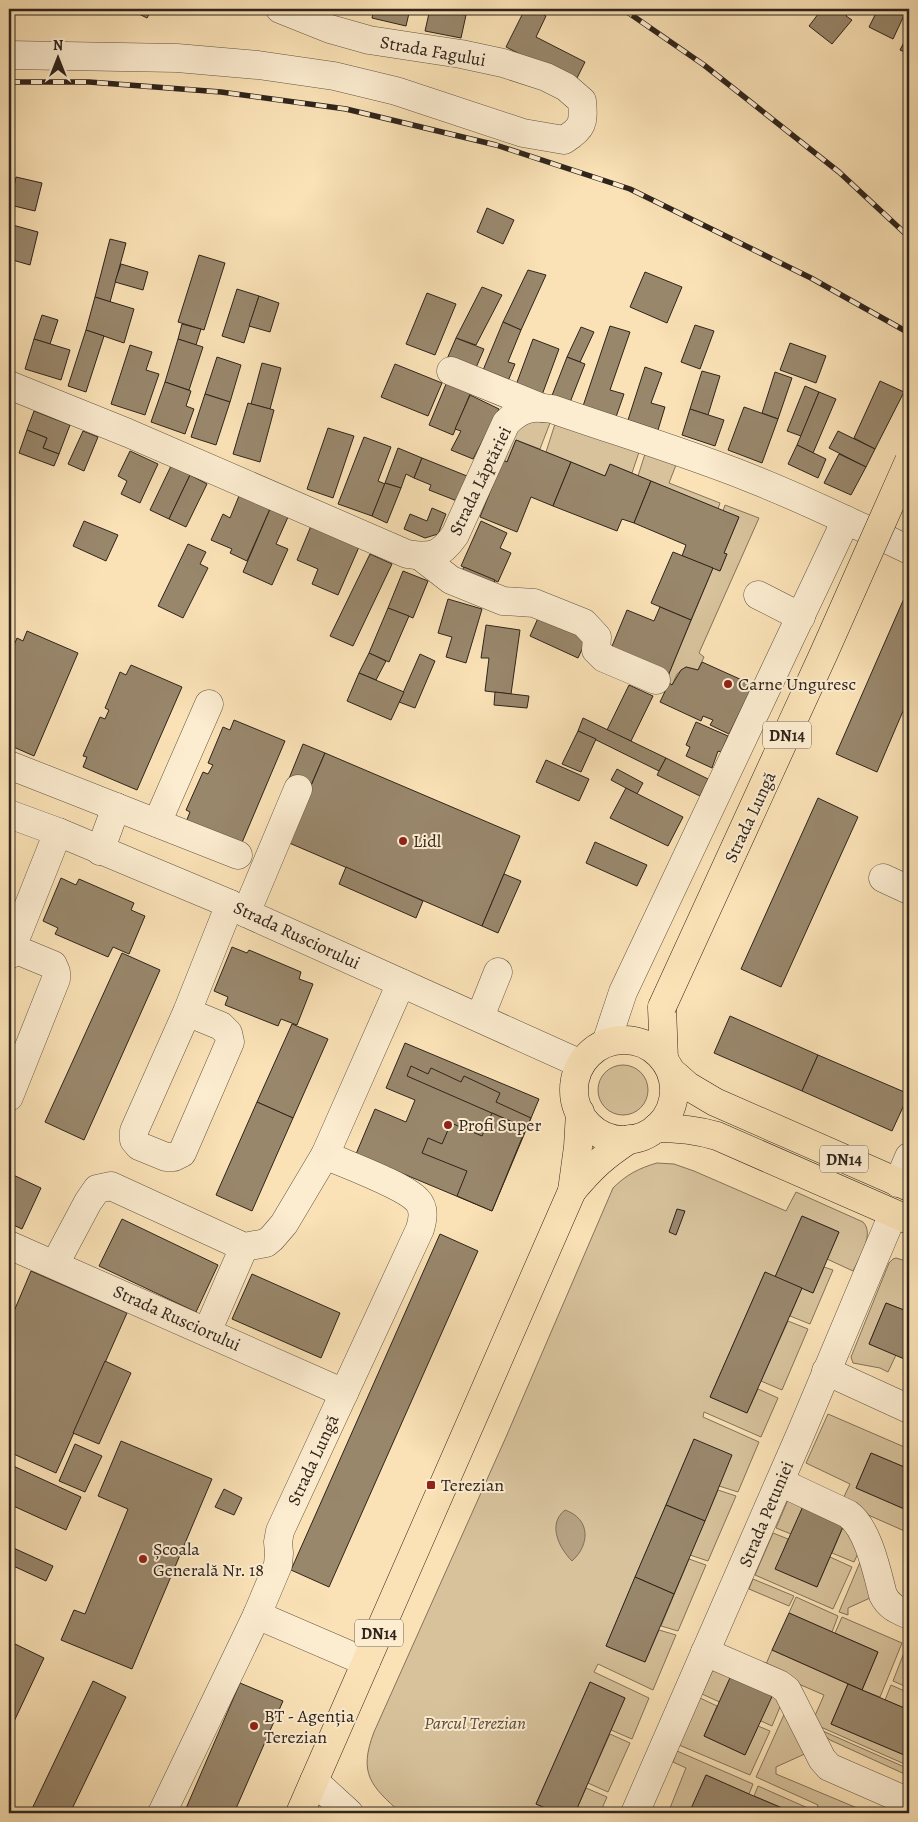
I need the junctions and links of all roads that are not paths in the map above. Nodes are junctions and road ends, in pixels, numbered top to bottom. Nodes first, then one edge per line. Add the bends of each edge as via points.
1 (280, 9) edge
2 (9, 55) edge
3 (451, 371) dead end
4 (9, 385) edge
5 (542, 408) junction
6 (909, 462) edge
7 (846, 520) junction
8 (909, 550) edge
9 (420, 556) junction
10 (758, 595) dead end
11 (800, 617) junction
12 (656, 680) dead end
13 (209, 704) dead end
14 (9, 765) edge
15 (298, 789) dead end
16 (116, 807) junction
17 (9, 814) edge
18 (157, 823) junction
19 (58, 832) junction
20 (100, 850) junction
21 (238, 855) dead end
22 (882, 878) dead end
23 (909, 890) edge
24 (238, 909) junction
25 (10, 952) edge
26 (498, 972) dead end
27 (401, 983) junction
28 (662, 1008) junction
29 (187, 1012) junction
30 (480, 1017) junction
31 (619, 1042) junction
32 (581, 1064) junction
33 (667, 1065) junction
34 (9, 1097) edge
35 (580, 1112) junction
36 (656, 1128) junction
37 (630, 1139) junction
38 (326, 1155) junction
39 (909, 1157) edge
40 (904, 1185) edge
41 (572, 1191) junction
42 (901, 1217) edge
43 (9, 1245) edge
44 (244, 1246) junction
45 (55, 1264) junction
46 (207, 1332) junction
47 (826, 1371) junction
48 (344, 1393) junction
49 (909, 1409) edge
50 (780, 1482) junction
51 (257, 1615) junction
52 (909, 1615) edge
53 (705, 1652) junction
54 (366, 1662) junction
55 (314, 1781) junction
56 (909, 1802) edge
57 (162, 1813) edge
58 (300, 1813) edge
59 (349, 1813) edge
60 (636, 1813) edge

1 - 2 street, Strada Fagului via 369,40 462,54 546,77 566,87 582,101 584,118 576,132 564,140 523,133 396,91 334,76 177,58
3 - 5 street
4 - 9 street via 407,554
5 - 7 street, Strada Lăptăriei via 749,477
5 - 9 street, Strada Lăptăriei via 527,409 506,423 455,535 441,552
6 - 28 main road, Strada Lungă / DN14, bridge
7 - 8 street, Strada Lăptăriei
7 - 11 street
9 - 12 street via 451,580 503,601 534,603 584,623 597,637 596,650 604,658
10 - 11 street
11 - 31 street via 623,992
13 - 18 street
14 - 16 street
15 - 24 street
16 - 18 street
16 - 20 street
17 - 19 street, Strada Rusciorului
18 - 21 street
19 - 20 street, Strada Rusciorului
19 - 25 street
20 - 24 street, Strada Rusciorului
22 - 23 street
24 - 27 street, Strada Rusciorului
24 - 29 street
25 - 34 street via 53,965 56,979
26 - 30 street
27 - 30 street, Strada Rusciorului
27 - 38 street
28 - 31 main road, Strada Lungă / DN14 via 651,1022
28 - 33 main road, Strada Lungă
29 - 29 street via 134,1131 134,1140 139,1146 166,1156 182,1153 230,1042 228,1033 221,1026
30 - 32 street, Strada Rusciorului
31 - 32 main road, DN14 via 592,1052
31 - 33 main road, DN14 via 644,1044
32 - 35 main road, DN14 via 575,1080
33 - 36 main road via 674,1086 673,1102
33 - 40 main road, DN14 via 688,1086 715,1102
35 - 37 main road, DN14 via 588,1125 601,1134 615,1139
35 - 41 main road, DN14
36 - 37 main road, DN14 via 644,1136
36 - 42 main road via 703,1131 717,1136
37 - 41 main road, DN14 via 588,1171
38 - 44 street via 272,1238 266,1243
38 - 48 street, Strada Lungă via 402,1189 422,1208 420,1229
39 - 40 street
41 - 54 main road, DN14
42 - 47 street, Strada Petuniei
43 - 45 street, Strada Rusciorului
44 - 45 street via 111,1186 97,1189
44 - 46 street
45 - 46 street, Strada Rusciorului
46 - 48 street, Strada Rusciorului
47 - 49 street
47 - 50 street, Strada Petuniei
48 - 51 street, Strada Lungă via 280,1532 278,1565
50 - 52 street via 854,1518 866,1540 882,1596 894,1608
50 - 53 street, Strada Petuniei
51 - 54 street
51 - 57 street, Strada Lungă
53 - 56 street via 787,1690 829,1767
53 - 60 street, Strada Petuniei
54 - 55 main road, DN14
55 - 58 main road, DN14
55 - 59 street

